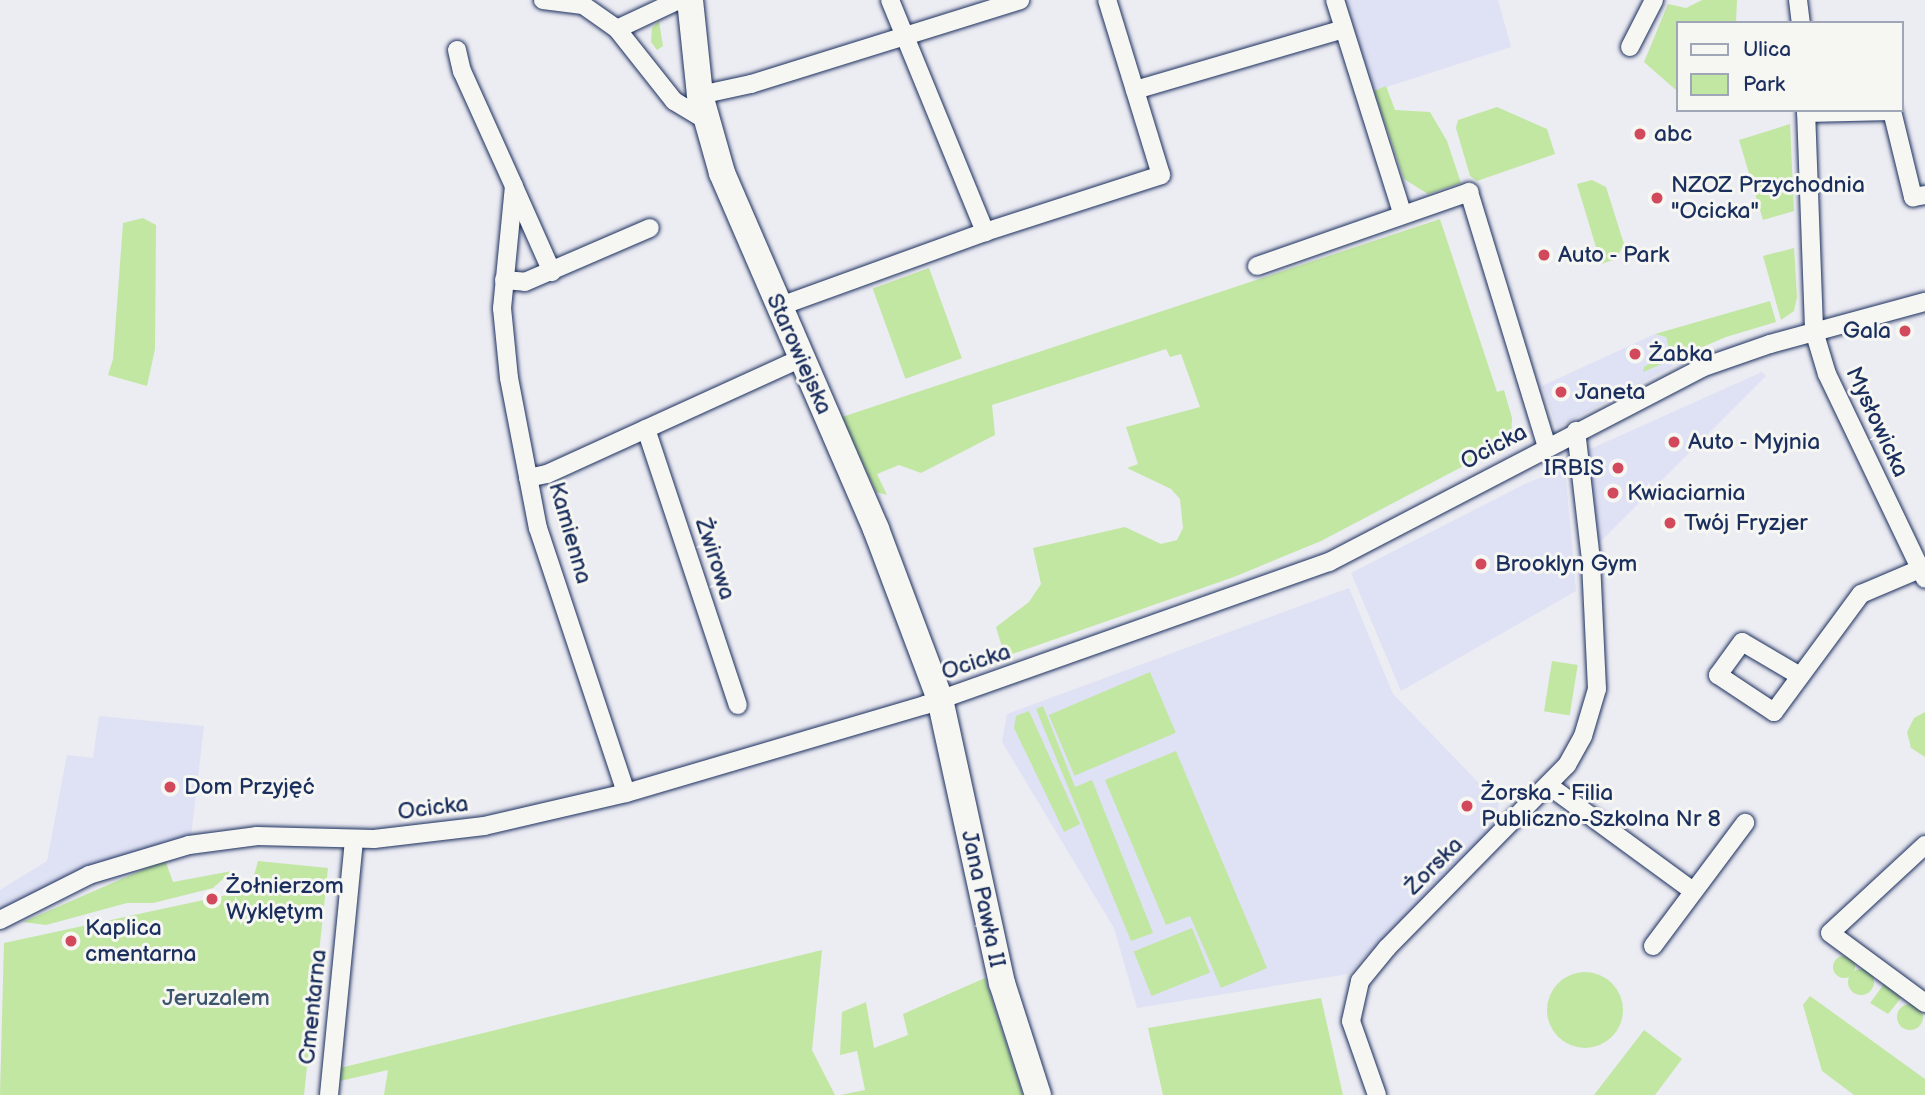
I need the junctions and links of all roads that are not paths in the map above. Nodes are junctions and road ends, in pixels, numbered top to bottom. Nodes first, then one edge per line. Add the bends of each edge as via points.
1 (543, 0) edge
2 (679, 0) edge
3 (690, 0) edge
4 (890, 0) edge
5 (1020, 0) edge
6 (1107, 0) edge
7 (1335, 0) edge
8 (1654, 0) edge
9 (1798, 0) edge
10 (1801, 21) edge
11 (617, 29) junction
12 (1343, 29) junction
13 (903, 35) junction
14 (1630, 47) dead end
15 (457, 50) dead end
16 (1135, 90) junction
17 (700, 95) junction
18 (1806, 112) edge
19 (1892, 112) edge
20 (706, 120) junction
21 (514, 186) junction
22 (1925, 195) edge
23 (1402, 213) junction
24 (650, 228) dead end
25 (985, 232) junction
26 (1257, 265) dead end
27 (552, 272) junction
28 (504, 280) junction
29 (1925, 302) edge
30 (778, 307) junction
31 (1814, 331) junction
32 (801, 358) junction
33 (646, 429) junction
34 (1576, 431) junction
35 (1547, 447) junction
36 (528, 478) junction
37 (1922, 574) edge
38 (1800, 676) dead end
39 (940, 699) junction
40 (738, 705) dead end
41 (1548, 785) junction
42 (626, 793) junction
43 (1745, 823) dead end
44 (354, 840) junction
45 (1925, 845) edge
46 (1693, 891) junction
47 (0, 920) edge
48 (1653, 946) dead end
49 (1925, 1003) edge
50 (329, 1095) edge
51 (1038, 1095) edge
52 (1377, 1095) edge

1 - 11 street via 583,5
2 - 11 street
3 - 17 main road, Starowiejska
4 - 13 street
5 - 13 street
6 - 16 street
7 - 12 street
8 - 14 street
9 - 10 street
11 - 20 street via 674,101
12 - 16 street
12 - 23 street
13 - 17 street
13 - 25 street
15 - 21 street via 461,71
16 - 25 street via 1161,175
17 - 20 main road, Starowiejska
18 - 31 street, Mysłowicka
19 - 22 street via 1913,197
20 - 30 main road, Starowiejska via 722,173
21 - 27 street
21 - 28 street, Kamienna
23 - 26 street
23 - 35 street via 1469,192
24 - 27 street
25 - 30 street
27 - 28 street via 525,282
28 - 36 street, Kamienna via 509,378
29 - 31 street, Ocicka
30 - 32 main road, Starowiejska
31 - 34 street, Ocicka via 1701,368
31 - 37 street, Mysłowicka via 1832,386
32 - 33 street
32 - 39 main road, Starowiejska via 881,541
33 - 36 street via 547,474
33 - 40 street, Żwirowa
34 - 35 street, Ocicka
34 - 41 street, Żorska via 1591,560 1597,689 1583,736 1567,765
35 - 39 street, Ocicka via 1329,562
36 - 42 street, Kamienna via 538,528
37 - 38 street, Mysłowicka via 1861,594
39 - 42 street, Ocicka
39 - 51 main road, Jana Pawła II via 1002,983
41 - 46 street
41 - 52 street, Żorska via 1360,981 1351,1021
42 - 44 street, Ocicka via 448,832
43 - 46 street
44 - 47 street, Ocicka via 257,836 188,845 89,875
44 - 50 street, Cmentarna
45 - 49 street via 1830,933
46 - 48 street

